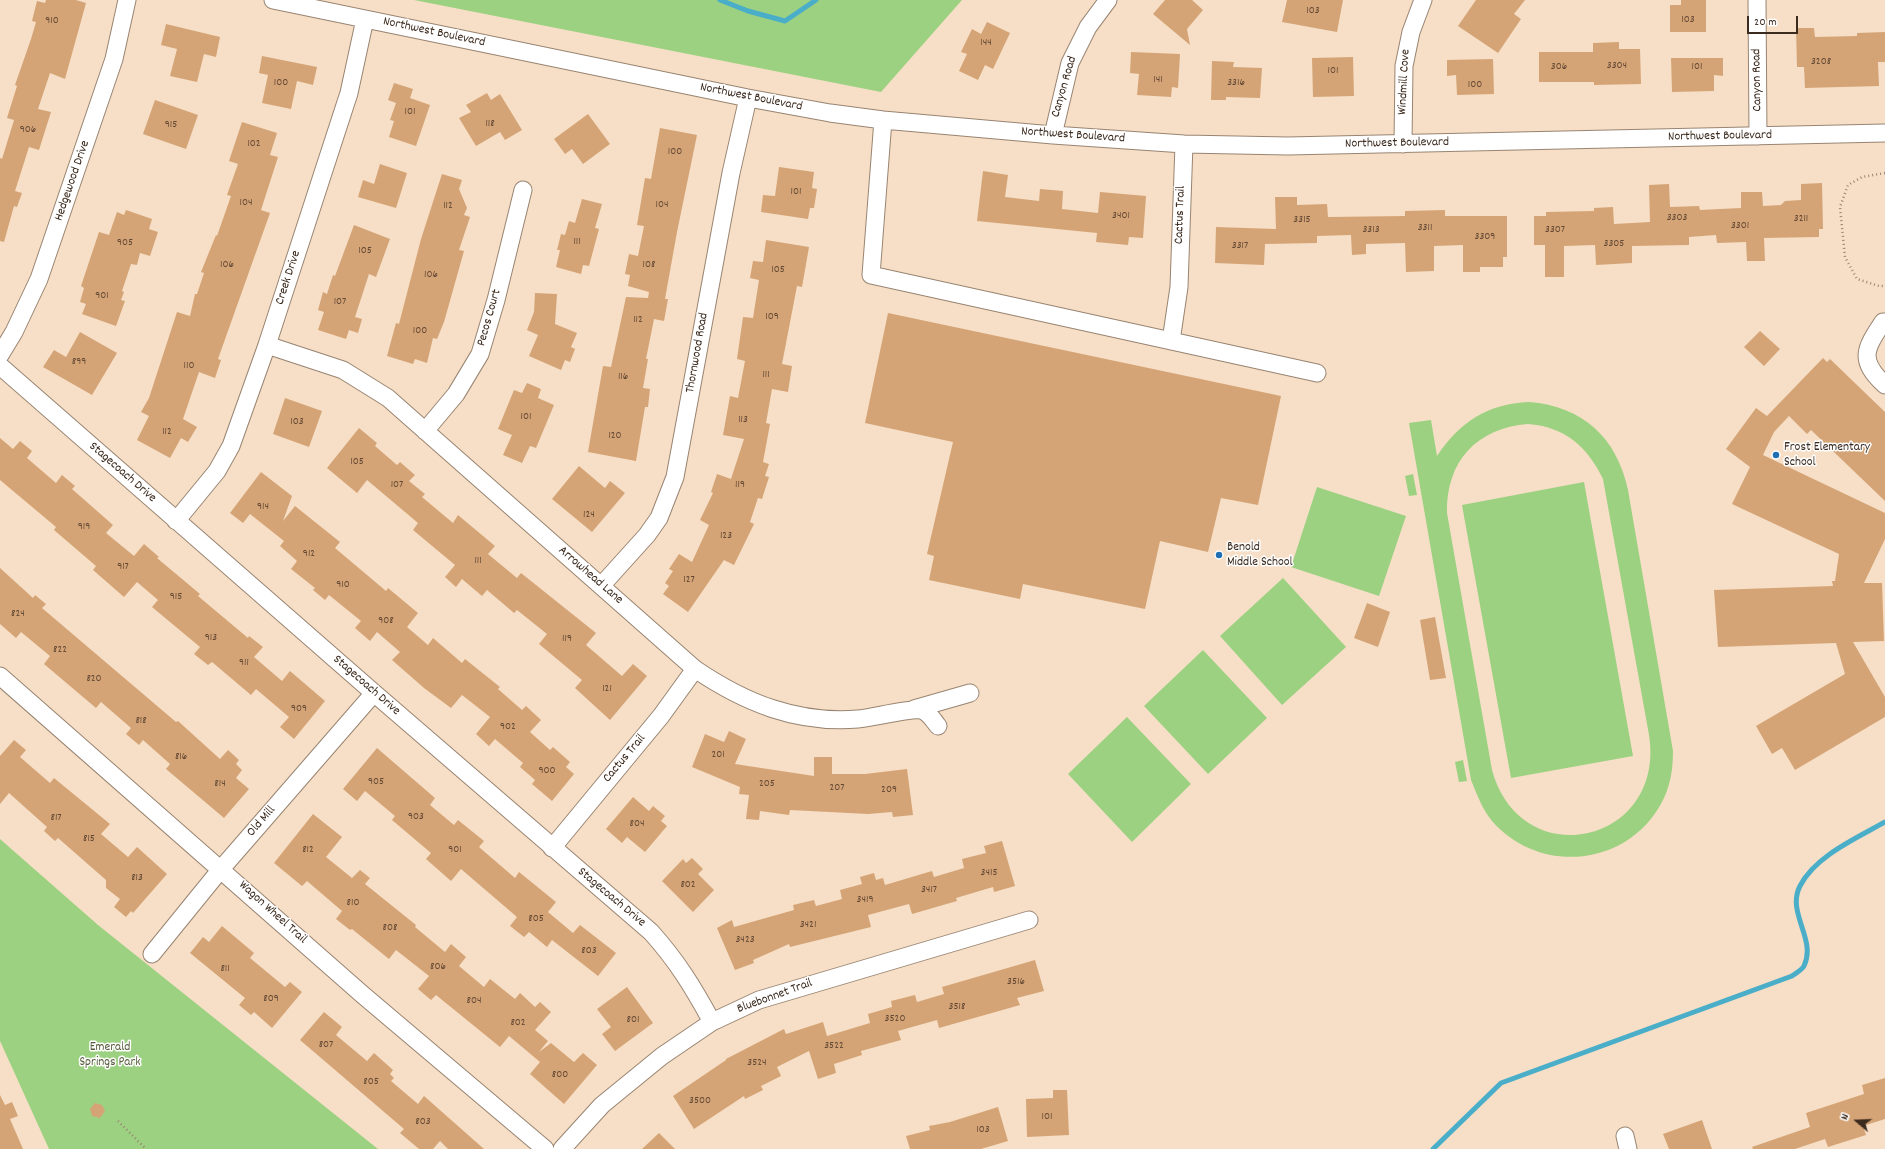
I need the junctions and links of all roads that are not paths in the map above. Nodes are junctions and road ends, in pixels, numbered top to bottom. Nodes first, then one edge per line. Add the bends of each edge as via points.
1 (127, 0) edge
2 (273, 0) edge
3 (1108, 0) edge
4 (1423, 0) edge
5 (1757, 0) edge
6 (365, 19) junction
7 (748, 98) junction
8 (883, 120) junction
9 (1885, 133) edge
10 (1053, 135) junction
11 (1758, 136) junction
12 (1184, 144) junction
13 (1403, 144) junction
14 (523, 190) dead end
15 (1885, 322) edge
16 (1171, 341) junction
17 (267, 345) junction
18 (0, 355) edge
19 (0, 366) edge
20 (1317, 373) dead end
21 (1885, 385) edge
22 (425, 430) junction
23 (176, 521) junction
24 (601, 586) junction
25 (695, 669) junction
26 (0, 676) edge
27 (374, 693) junction
28 (970, 693) dead end
29 (914, 710) junction
30 (938, 726) dead end
31 (552, 848) junction
32 (221, 869) junction
33 (1029, 920) dead end
34 (152, 954) dead end
35 (712, 1022) junction
36 (545, 1149) edge
37 (562, 1149) edge

1 - 18 street, Hedgewood Drive via 114,59 39,279
2 - 6 street, Northwest Boulevard
3 - 10 street, Canyon Road via 1082,37 1070,63
4 - 13 street, Windmill Cove via 1411,32 1404,66
5 - 11 street, Canyon Road
6 - 7 street, Northwest Boulevard
6 - 17 street, Creek Drive via 349,93
7 - 8 street, Northwest Boulevard
7 - 24 street, Thornwood Road via 731,173 675,477 659,518
8 - 10 street, Northwest Boulevard
8 - 16 street via 871,275
9 - 11 street, Northwest Boulevard
10 - 12 street, Northwest Boulevard
11 - 13 street, Northwest Boulevard
12 - 13 street, Northwest Boulevard
12 - 16 street, Cactus Trail via 1179,287
14 - 22 street, Pecos Court via 480,354 456,394
15 - 21 street via 1866,351 1872,371
16 - 20 street
17 - 22 street, Arrowhead Lane via 343,370 388,398
17 - 23 street, Creek Drive via 231,446 217,471
19 - 23 street, Stagecoach Drive
22 - 24 street, Arrowhead Lane
23 - 27 street, Stagecoach Drive
24 - 25 street, Arrowhead Lane
25 - 29 street, Arrowhead Lane via 749,701 789,714 841,719 878,717
25 - 31 street, Cactus Trail via 662,716
26 - 32 street, Wagon Wheel Trail
27 - 31 street, Stagecoach Drive
27 - 32 street, Old Mill
28 - 29 street, Arrowhead Lane
29 - 30 street via 928,713
31 - 35 street, Stagecoach Drive via 651,932 690,981
32 - 34 street, Old Mill
32 - 36 street, Wagon Wheel Trail via 363,995
33 - 35 street, Bluebonnet Trail via 759,1000
35 - 37 street, Bluebonnet Trail via 662,1056 602,1105

